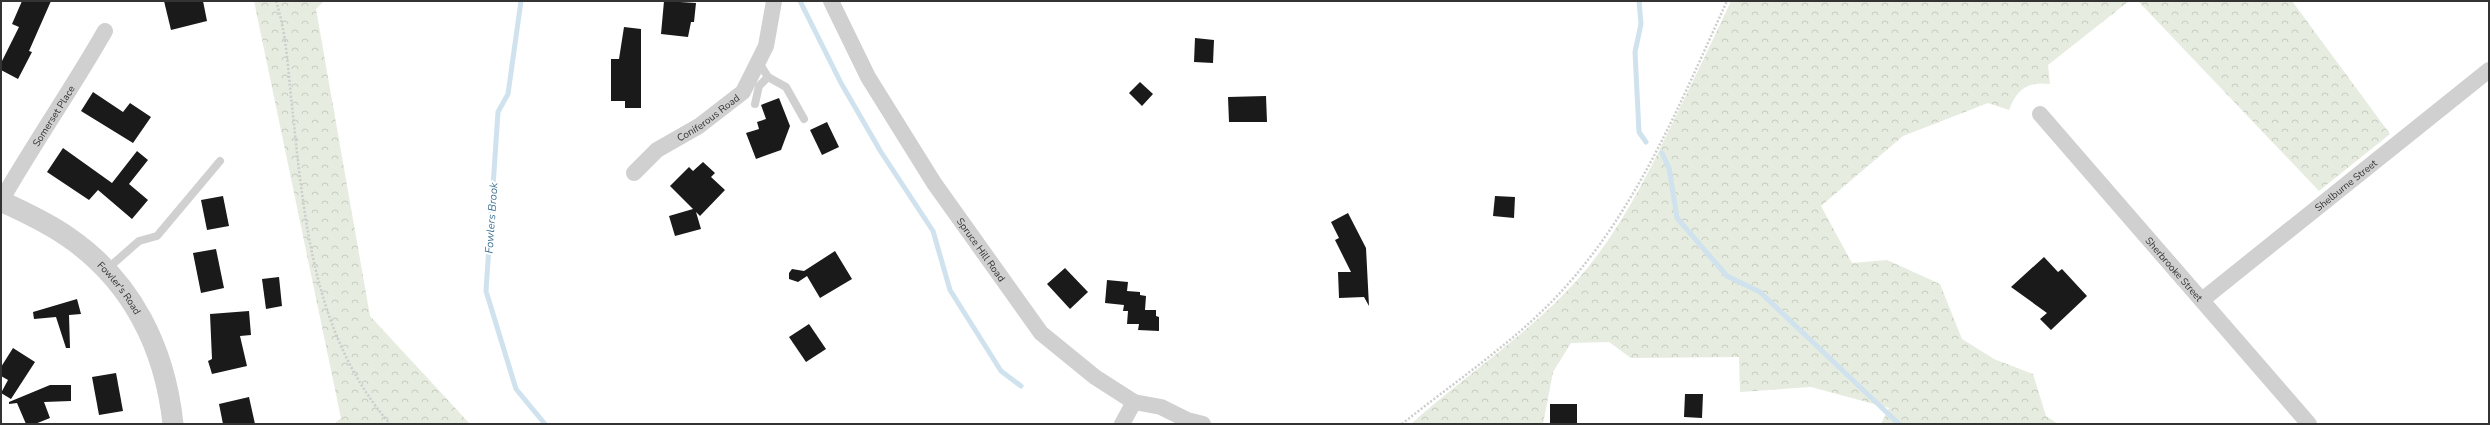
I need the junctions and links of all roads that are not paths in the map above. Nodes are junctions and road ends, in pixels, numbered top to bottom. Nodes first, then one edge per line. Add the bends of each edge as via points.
1 (774, 1) edge
2 (831, 1) edge
3 (105, 31) dead end
4 (758, 61) junction
5 (2489, 70) edge
6 (768, 77) junction
7 (755, 104) dead end
8 (2040, 114) dead end
9 (804, 119) dead end
10 (220, 161) dead end
11 (634, 173) dead end
12 (1, 201) edge
13 (106, 270) junction
14 (2202, 300) junction
15 (1134, 402) junction
16 (173, 424) edge
17 (1122, 424) edge
18 (1200, 424) edge
19 (2308, 424) edge

1 - 4 street, Coniferous Road via 766,46
2 - 15 street, Spruce Hill Road via 868,77 934,184 1041,333 1095,378
3 - 12 street, Somerset Place
4 - 6 lane
4 - 11 street, Coniferous Road via 743,92 698,126 657,150
5 - 14 street, Shelburne Street
6 - 7 lane via 759,86
6 - 9 lane via 786,87
8 - 14 street, Sherbrooke Street
10 - 13 lane via 157,236 139,240
12 - 13 street, Fowler's Road via 69,237
13 - 16 street, Fowler's Road via 136,307 153,339 166,378
14 - 19 street, Sherbrooke Street
15 - 17 street
15 - 18 street, Spruce Hill Road via 1161,407

